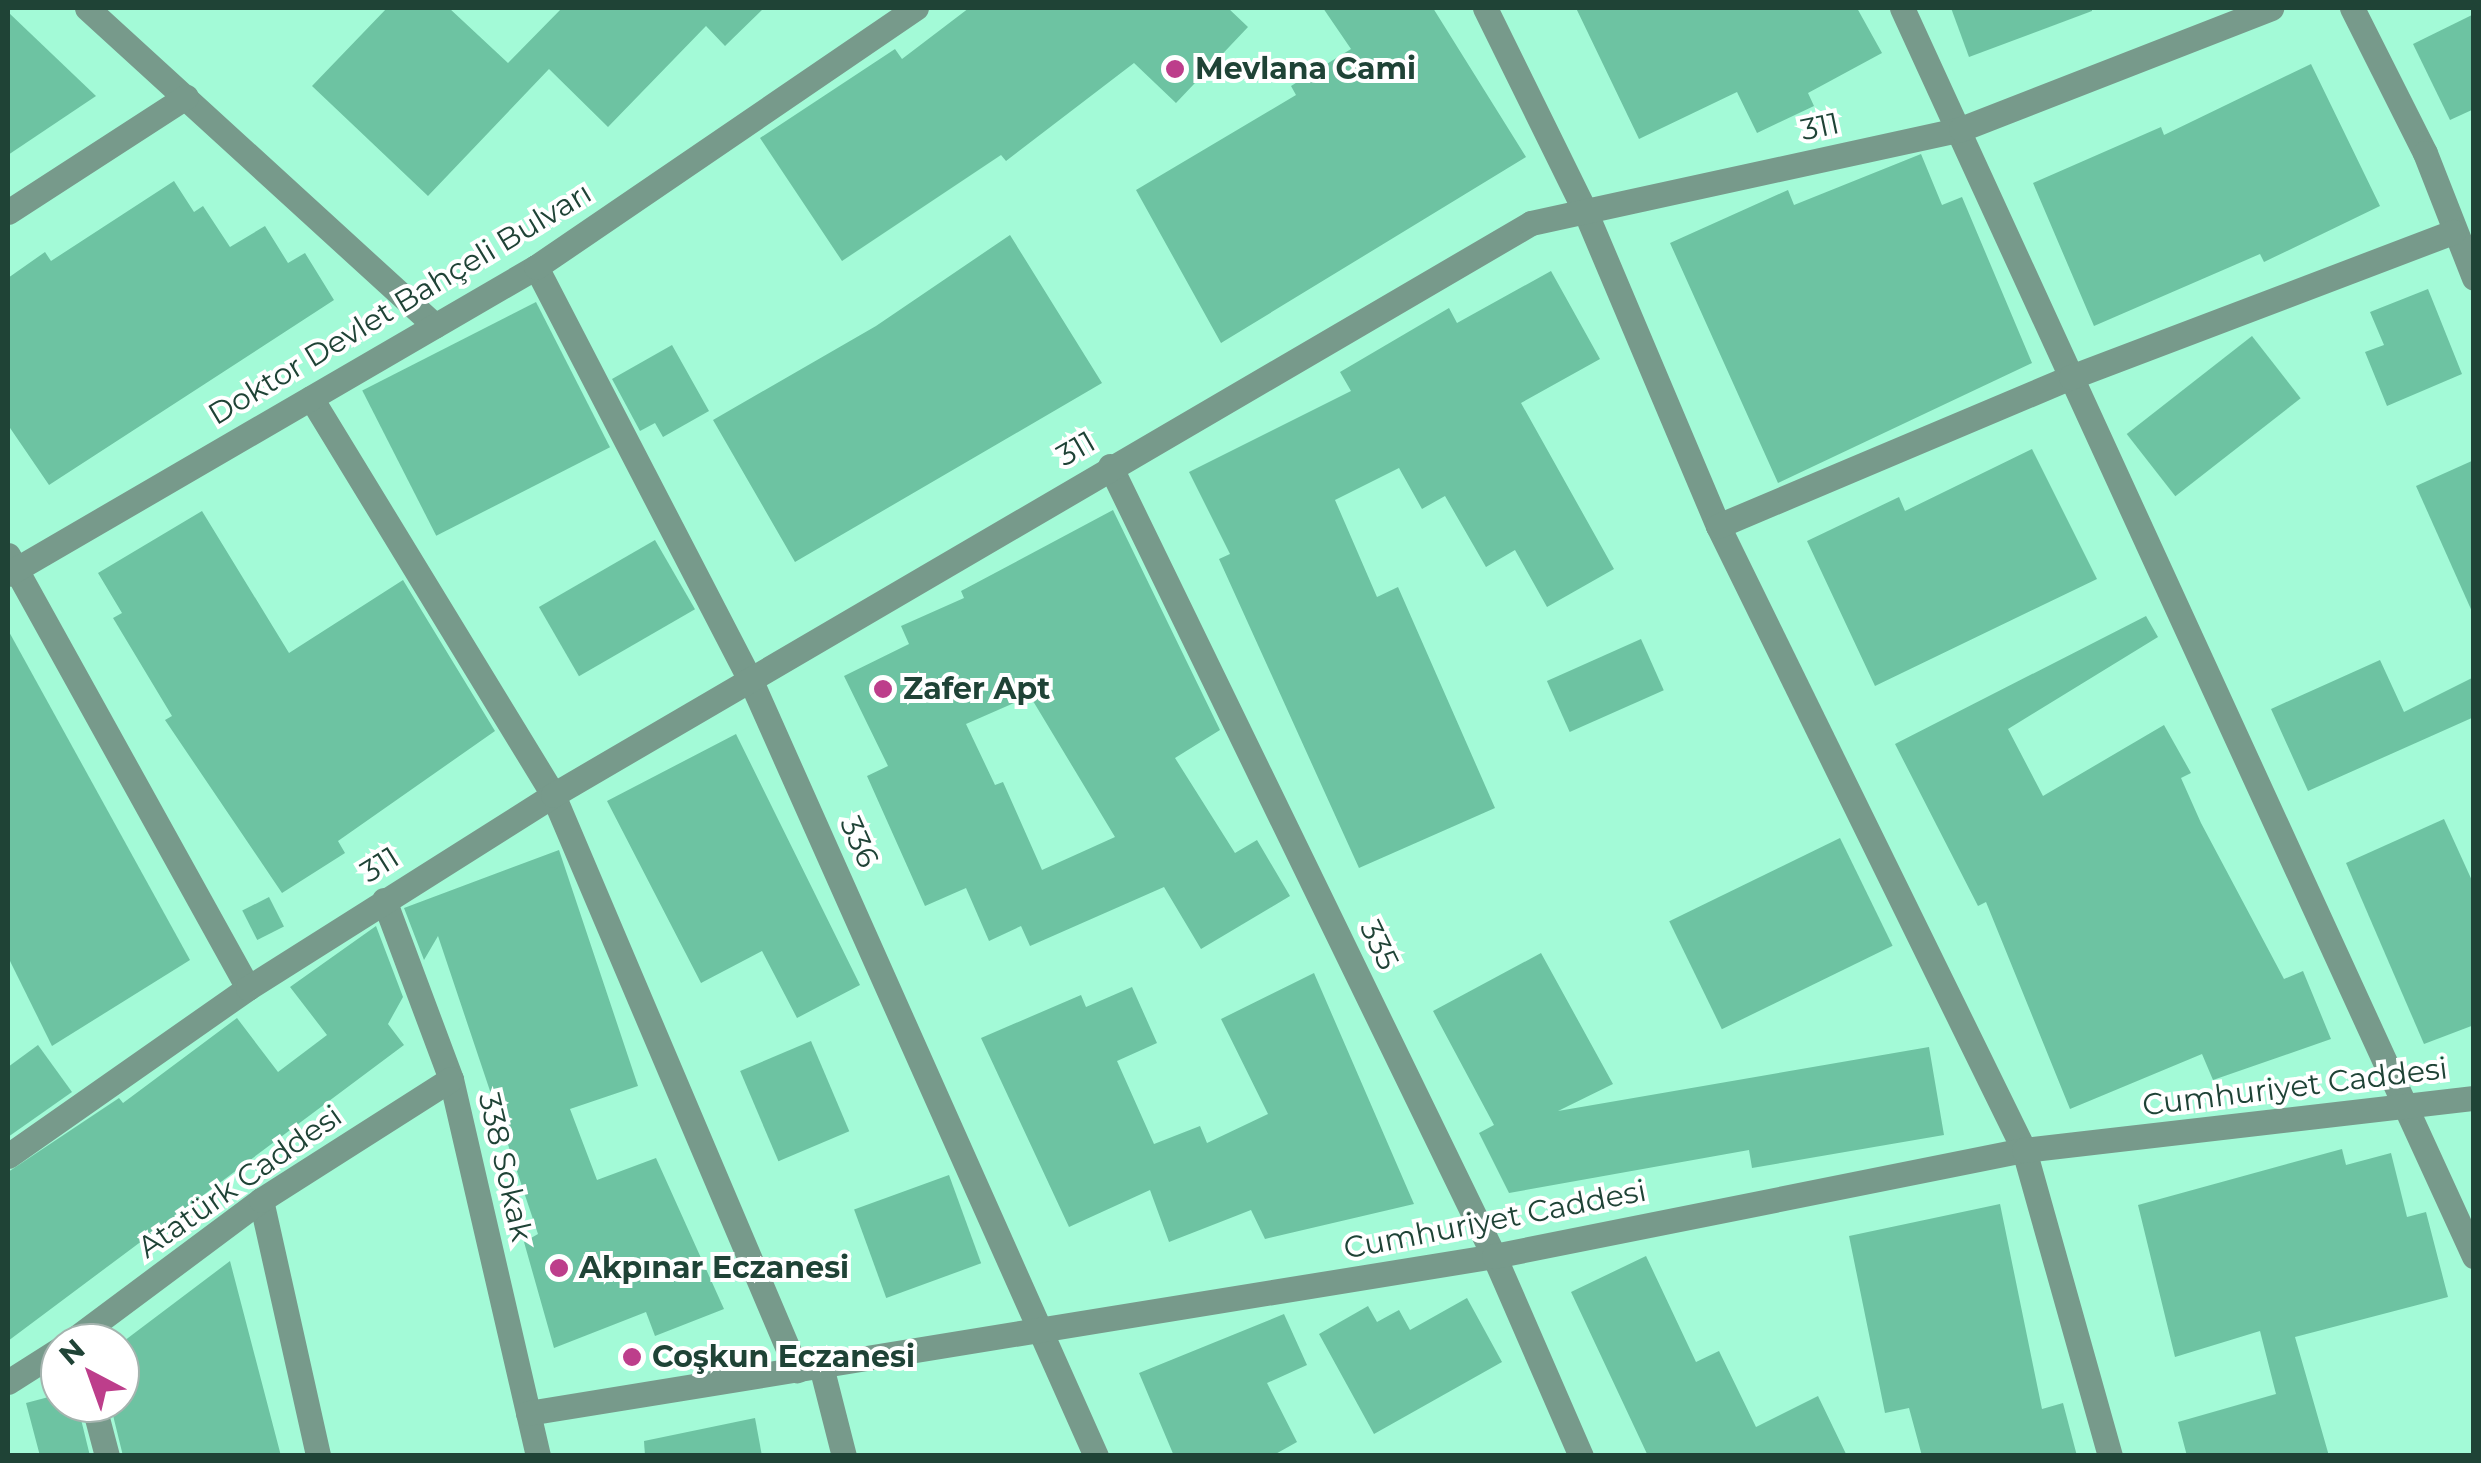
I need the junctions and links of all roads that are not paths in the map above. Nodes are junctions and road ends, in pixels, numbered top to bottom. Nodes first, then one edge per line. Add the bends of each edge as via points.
1 (86, 8) edge
2 (916, 8) edge
3 (1485, 8) edge
4 (1902, 8) edge
5 (2271, 8) edge
6 (2352, 8) edge
7 (186, 97) junction
8 (1961, 129) junction
9 (1585, 211) junction
10 (8, 212) edge
11 (2453, 232) junction
12 (536, 267) junction
13 (2474, 278) edge
14 (435, 326) junction
15 (2071, 377) junction
16 (311, 398) junction
17 (1110, 466) junction
18 (1718, 526) junction
19 (10, 565) edge
20 (750, 679) junction
21 (553, 795) junction
22 (384, 900) junction
23 (248, 988) junction
24 (451, 1079) junction
25 (2474, 1098) edge
26 (2405, 1110) junction
27 (2024, 1150) junction
28 (8, 1156) edge
29 (261, 1200) junction
30 (1494, 1256) junction
31 (2474, 1256) edge
32 (98, 1323) edge
33 (1045, 1333) junction
34 (40, 1362) edge
35 (809, 1368) junction
36 (8, 1382) edge
37 (528, 1413) junction
38 (98, 1423) edge
39 (106, 1456) edge
40 (318, 1456) edge
41 (538, 1456) edge
42 (844, 1456) edge
43 (1096, 1456) edge
44 (1580, 1456) edge
45 (2110, 1456) edge

1 - 7 street
2 - 12 street, Doktor Devlet Bahçeli Bulvarı
3 - 9 street
4 - 8 street
5 - 8 street, 311
6 - 11 street via 2425,153
7 - 10 street
7 - 14 street
8 - 9 street, 311
8 - 15 street
9 - 17 street, 311 via 1531,223
9 - 18 street
11 - 13 street
11 - 15 street
12 - 14 street, Doktor Devlet Bahçeli Bulvarı
12 - 20 street, 336
14 - 16 street, Doktor Devlet Bahçeli Bulvarı
15 - 18 street
15 - 26 street
16 - 19 street, Doktor Devlet Bahçeli Bulvarı
16 - 21 street
17 - 20 street, 311
17 - 30 street, 335
18 - 27 street
19 - 23 street
20 - 21 street, 311
20 - 33 street, 336
21 - 22 street, 311
21 - 35 street
22 - 23 street, 311
22 - 24 street, 338 Sokak
23 - 28 street, 311
24 - 29 street, Atatürk Caddesi
24 - 37 street, 338 Sokak
25 - 26 street, Cumhuriyet Caddesi
26 - 27 street, Cumhuriyet Caddesi
26 - 31 street
27 - 30 street, Cumhuriyet Caddesi
27 - 45 street
29 - 32 street, Atatürk Caddesi
29 - 40 street
30 - 33 street, Cumhuriyet Caddesi
30 - 44 street, 335
33 - 35 street, Cumhuriyet Caddesi
33 - 43 street, 336
34 - 36 street, Atatürk Caddesi
35 - 37 street, Cumhuriyet Caddesi
35 - 42 street
37 - 41 street, 338 Sokak
38 - 39 street

